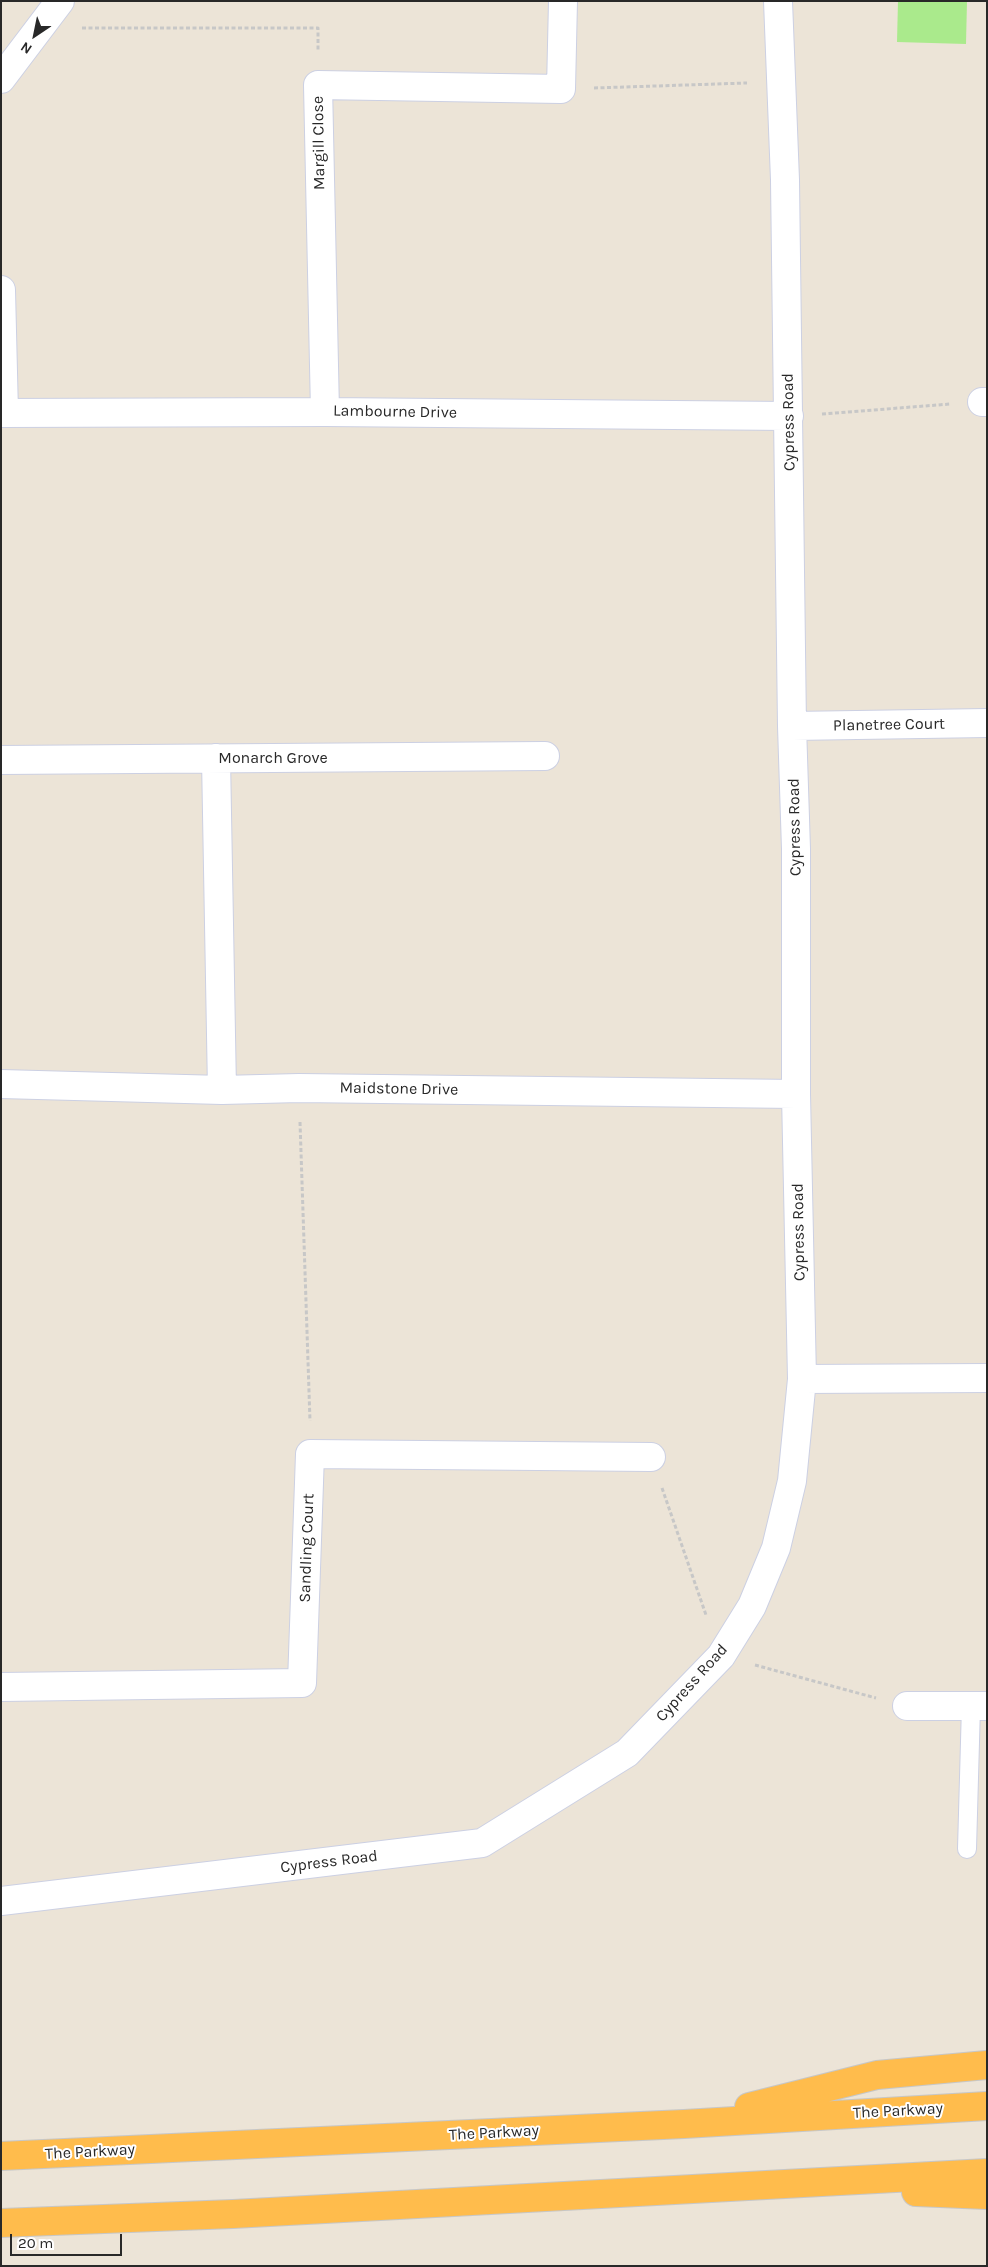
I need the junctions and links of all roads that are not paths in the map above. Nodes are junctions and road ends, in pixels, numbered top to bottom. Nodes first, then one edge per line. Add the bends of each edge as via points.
1 (60, 1) edge
2 (563, 1) edge
3 (778, 1) edge
4 (1, 79) edge
5 (1, 290) edge
6 (325, 412) junction
7 (3, 413) edge
8 (789, 416) junction
9 (987, 723) edge
10 (792, 726) junction
11 (545, 756) dead end
12 (216, 758) junction
13 (1, 760) edge
14 (1, 1084) edge
15 (222, 1090) junction
16 (796, 1094) junction
17 (987, 1378) edge
18 (802, 1379) junction
19 (652, 1457) dead end
20 (1, 1687) edge
21 (907, 1706) dead end
22 (979, 1706) edge
23 (968, 1849) dead end
24 (1, 1901) edge
25 (987, 2065) edge
26 (987, 2106) edge
27 (684, 2124) junction
28 (1, 2156) edge
29 (987, 2173) edge
30 (759, 2185) junction
31 (987, 2195) edge
32 (1, 2223) edge

1 - 4 street
2 - 6 street, Margill Close via 560,89 318,84
3 - 8 street, Cypress Road
5 - 7 street
6 - 7 street, Lambourne Drive
6 - 8 street, Lambourne Drive
8 - 10 street, Cypress Road
9 - 10 street, Planetree Court
10 - 16 street, Cypress Road via 796,849
11 - 12 street, Monarch Grove
12 - 13 street, Monarch Grove
12 - 15 street
14 - 15 street, Maidstone Drive
15 - 16 street, Maidstone Drive via 299,1088
16 - 18 street, Cypress Road
17 - 18 street
18 - 24 street, Cypress Road via 792,1481 776,1548 752,1606 721,1656 627,1753 482,1843
19 - 20 street, Sandling Court via 310,1454 302,1683
21 - 22 street
22 - 23 lane
25 - 27 highway via 878,2075
26 - 27 highway, The Parkway
27 - 28 highway, The Parkway
29 - 30 highway
30 - 31 highway
30 - 32 highway via 234,2214

